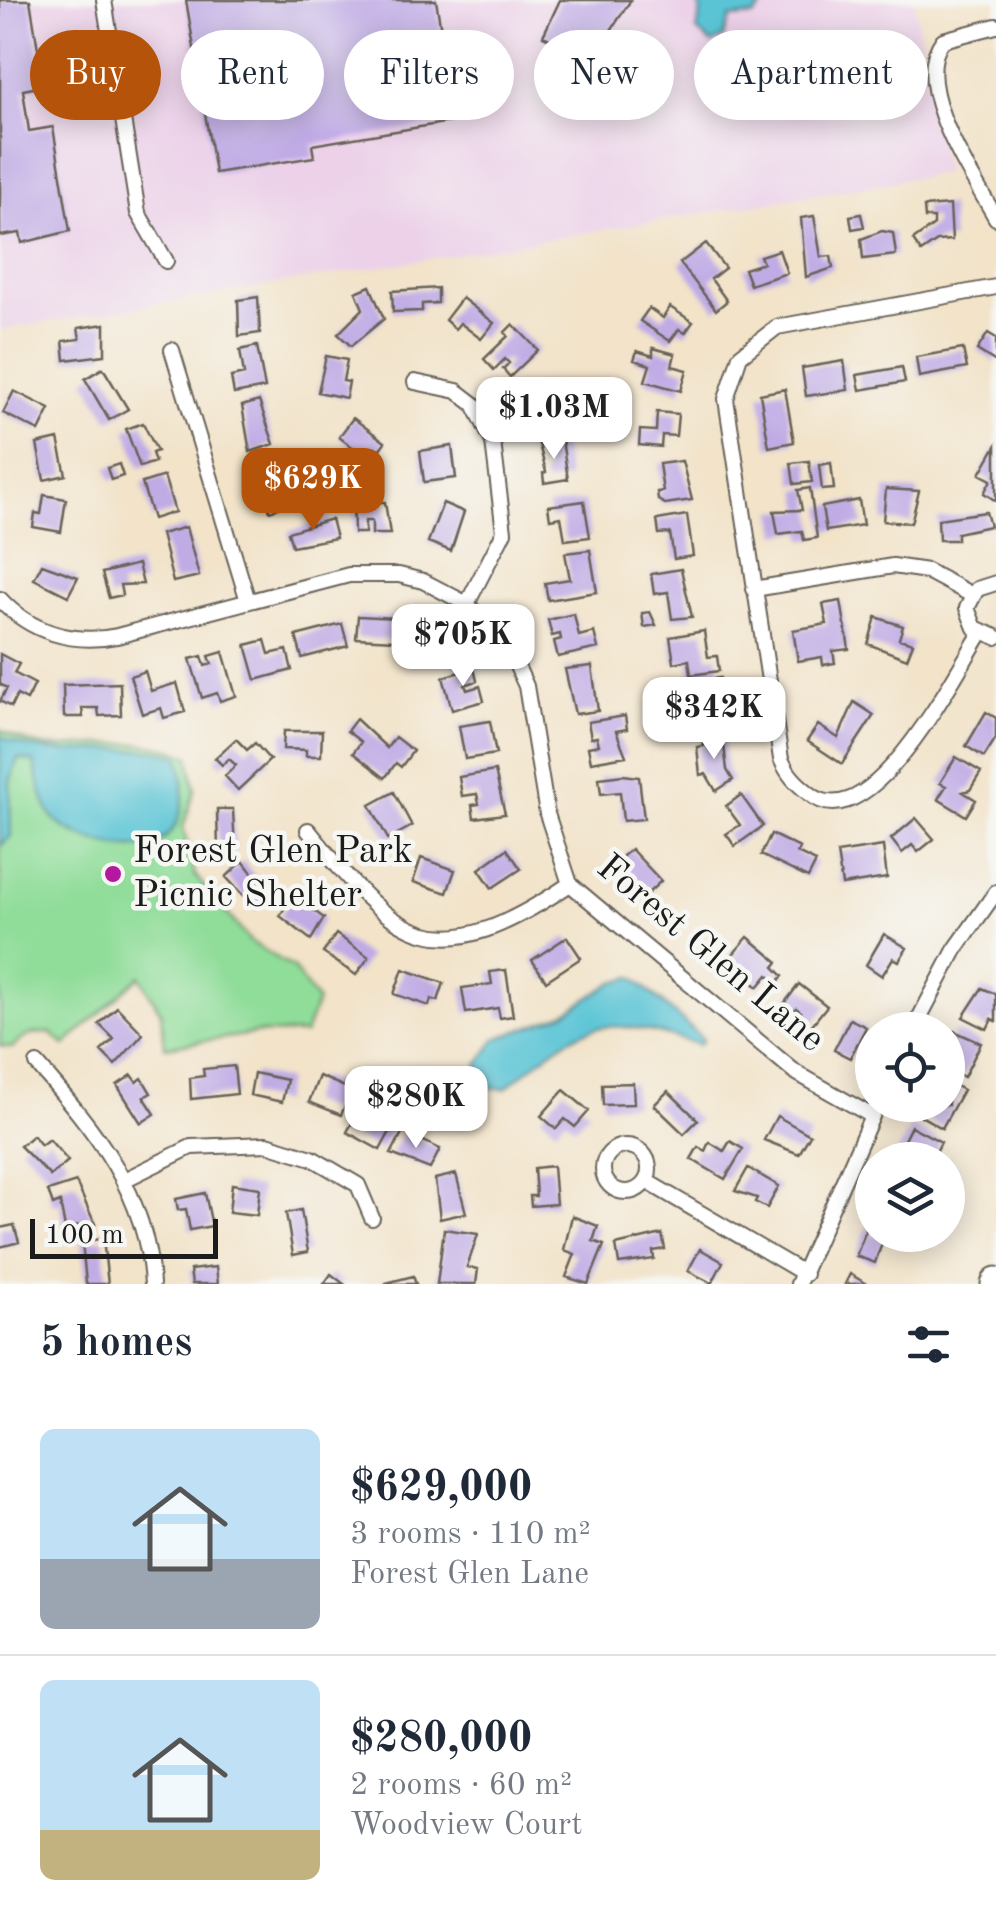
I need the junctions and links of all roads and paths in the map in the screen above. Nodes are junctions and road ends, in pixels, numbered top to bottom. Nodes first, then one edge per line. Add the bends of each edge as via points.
1 (104, 0) edge
2 (996, 26) edge
3 (996, 218) edge
4 (166, 261) dead end
5 (996, 287) edge
6 (172, 350) dead end
7 (415, 382) dead end
8 (996, 582) edge
9 (754, 589) junction
10 (972, 595) junction
11 (0, 599) edge
12 (248, 600) junction
13 (468, 604) junction
14 (988, 635) edge
15 (308, 830) dead end
16 (570, 884) junction
17 (996, 892) edge
18 (923, 1012) edge
19 (38, 1064) dead end
20 (855, 1102) edge
21 (869, 1122) edge
22 (126, 1178) junction
23 (646, 1182) dead end
24 (372, 1218) dead end
25 (802, 1279) edge
26 (152, 1284) edge

1 - 4 street via 138,213
2 - 3 street via 943,40 933,72 952,138
5 - 9 street via 797,321 765,334 740,356 726,409
6 - 12 street
7 - 13 street via 456,391 490,429 504,532
8 - 10 street
9 - 10 street via 894,566 926,570
9 - 14 street via 781,758 793,780 816,799 866,794 893,768
10 - 14 street via 968,616
11 - 12 street, Forest Glen Lane via 38,628 83,639
12 - 13 street, Forest Glen Lane via 375,573 424,581
13 - 16 street, Forest Glen Lane via 509,648 526,686 547,814
15 - 16 street via 378,910 432,935 492,931
16 - 20 street, Forest Glen Lane via 795,1072
17 - 18 street
19 - 22 street
21 - 25 street
22 - 24 street via 191,1146 267,1144 312,1158 358,1185
22 - 26 street via 148,1243
23 - 25 street

